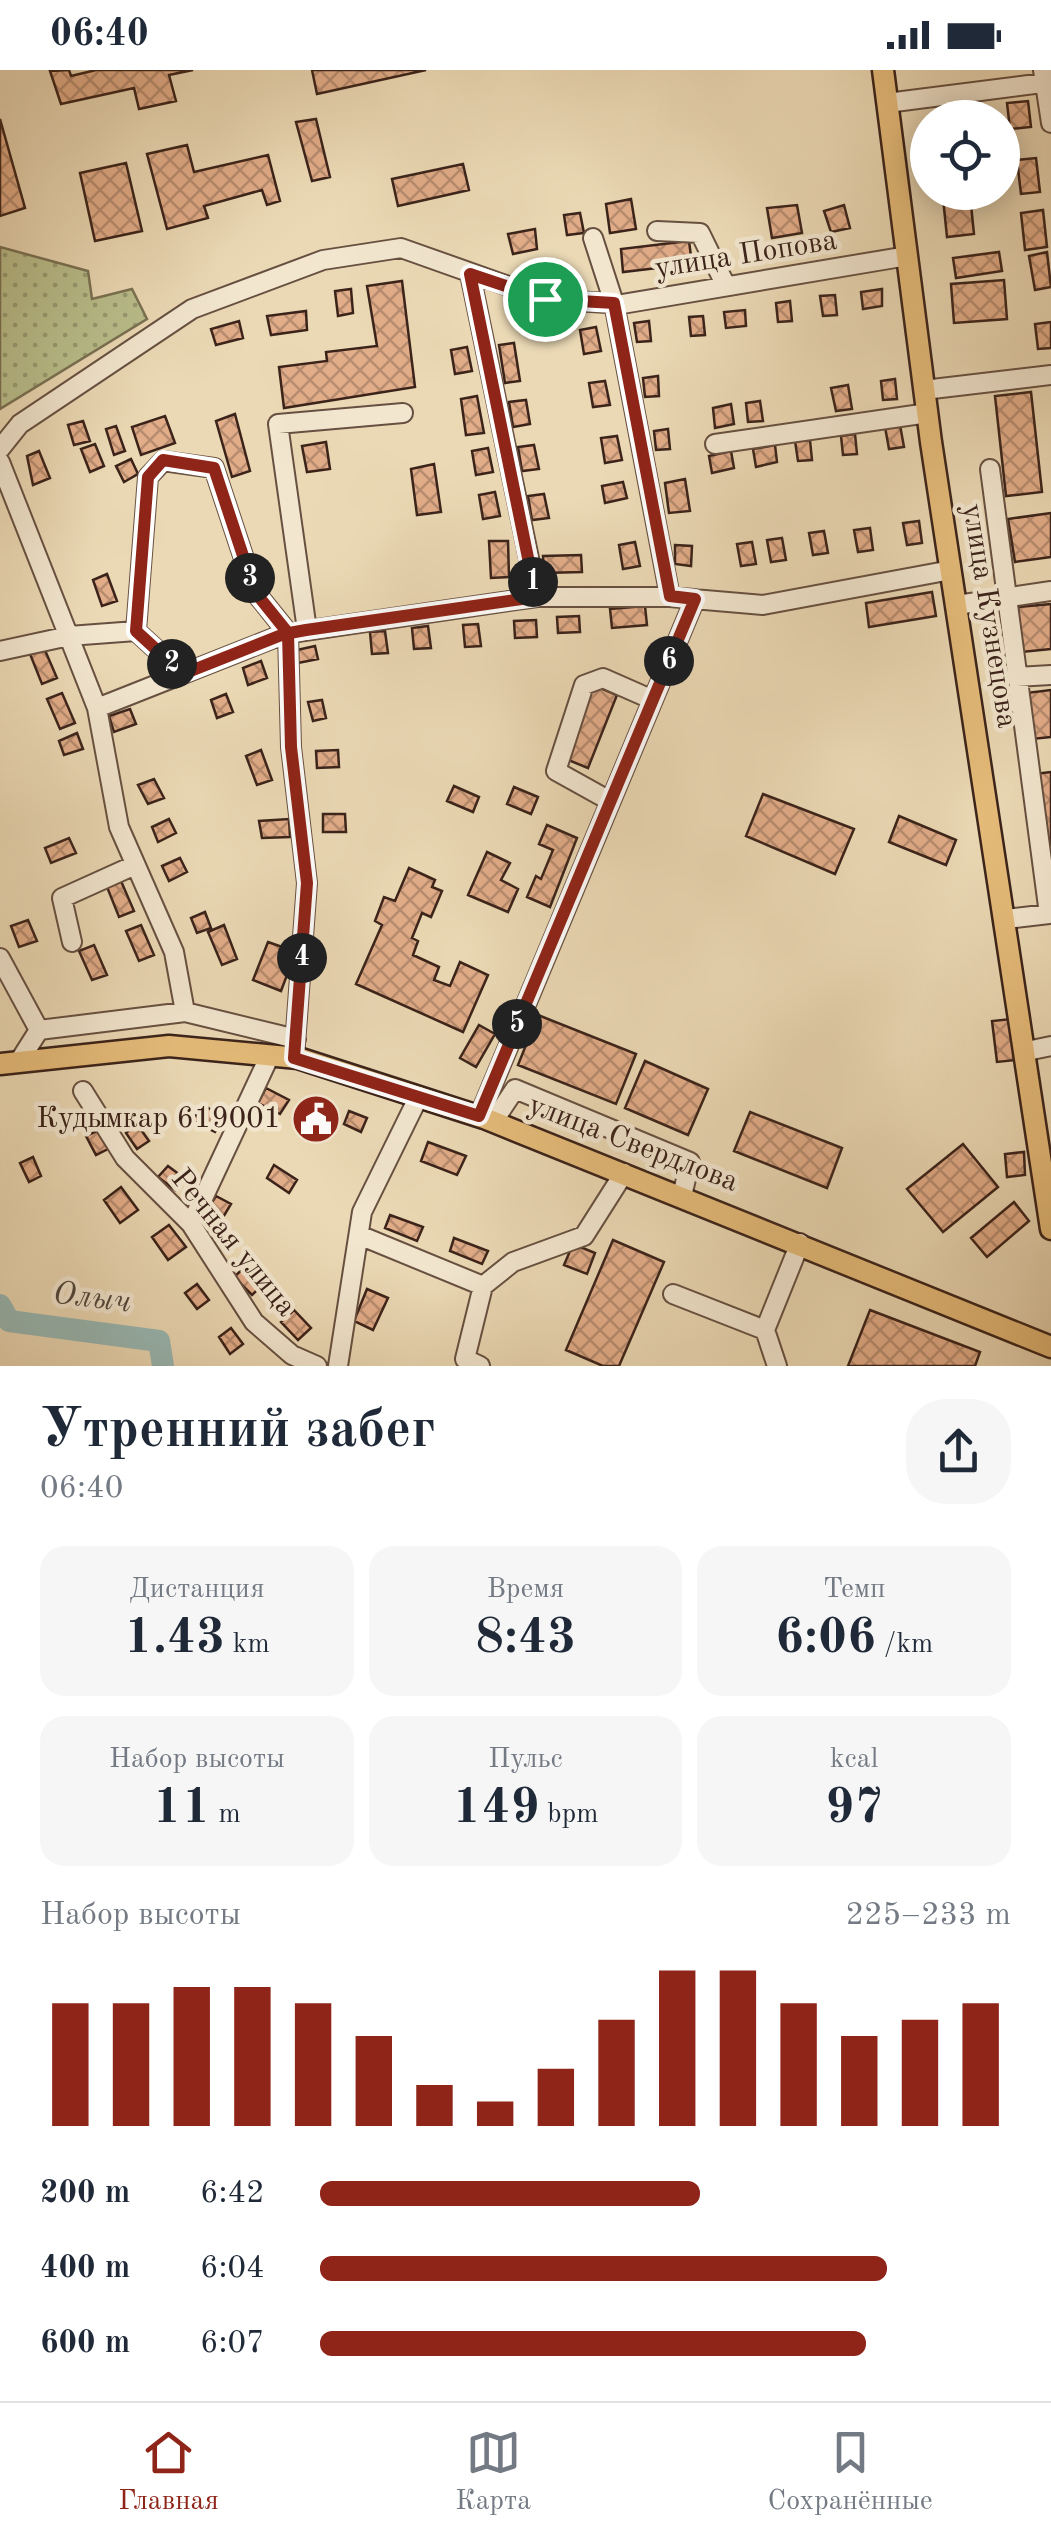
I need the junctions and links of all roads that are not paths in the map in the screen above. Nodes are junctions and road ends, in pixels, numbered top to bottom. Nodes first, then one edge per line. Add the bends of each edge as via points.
1 (882, 70) edge
2 (1046, 79) edge
3 (887, 103) junction
4 (1051, 124) edge
5 (656, 231) dead end
6 (593, 238) dead end
7 (907, 256) junction
8 (470, 274) junction
9 (726, 286) junction
10 (614, 303) junction
11 (1051, 374) edge
12 (924, 390) junction
13 (403, 413) dead end
14 (928, 413) junction
15 (715, 444) dead end
16 (0, 449) edge
17 (0, 462) edge
18 (990, 469) dead end
19 (951, 570) junction
20 (1051, 591) edge
21 (670, 596) junction
22 (536, 597) junction
23 (1004, 598) junction
24 (695, 599) junction
25 (957, 605) junction
26 (136, 631) junction
27 (297, 632) junction
28 (68, 636) junction
29 (0, 651) edge
30 (183, 674) junction
31 (1051, 675) edge
32 (1016, 677) junction
33 (653, 700) junction
34 (97, 708) junction
35 (610, 801) junction
36 (134, 865) junction
37 (1006, 919) junction
38 (72, 942) dead end
39 (0, 958) edge
40 (186, 1012) junction
41 (40, 1030) junction
42 (1051, 1046) edge
43 (295, 1048) junction
44 (1027, 1051) junction
45 (270, 1055) junction
46 (10, 1062) edge
47 (83, 1091) dead end
48 (419, 1096) junction
49 (486, 1119) junction
50 (624, 1173) junction
51 (682, 1196) junction
52 (191, 1224) junction
53 (1051, 1229) edge
54 (359, 1235) junction
55 (800, 1243) junction
56 (483, 1286) junction
57 (673, 1294) dead end
58 (764, 1330) junction
59 (1051, 1347) edge
60 (318, 1366) edge
61 (338, 1366) edge
62 (480, 1366) edge
63 (776, 1366) edge

1 - 3 main road, улица Кузнецова
2 - 3 street
2 - 4 street
3 - 7 main road, улица Кузнецова
5 - 9 street via 700,233
6 - 10 street
7 - 9 street, улица Попова
7 - 12 main road, улица Кузнецова
8 - 10 street, улица Попова via 545,299
8 - 16 street, улица Попова via 401,248 323,260 192,309 20,424
8 - 22 street
9 - 10 street, улица Попова
10 - 21 street
11 - 12 street
12 - 14 main road, улица Кузнецова
13 - 27 street via 278,424
14 - 15 street
14 - 19 main road, улица Кузнецова
17 - 28 street
18 - 23 street
19 - 24 street via 763,606
19 - 25 main road, улица Кузнецова
20 - 23 street
21 - 22 street
21 - 24 street
22 - 27 street
23 - 25 street
23 - 32 street
24 - 33 street
25 - 37 main road, улица Кузнецова
26 - 27 street via 148,477 163,460 214,468 255,592
26 - 28 street
26 - 30 street
27 - 30 street
27 - 43 street via 291,747 307,883
28 - 29 street
28 - 34 street
30 - 34 street
31 - 32 street
32 - 37 street via 1049,914
33 - 35 street
33 - 35 street via 603,678 584,685 556,771
34 - 36 street via 119,827
35 - 49 street
36 - 38 street via 62,898
36 - 40 street via 174,952
37 - 44 main road, улица Кузнецова
39 - 41 street
40 - 41 street
40 - 43 street
41 - 46 street
42 - 44 street
43 - 45 main road, улица Свердлова
43 - 48 main road, улица Свердлова
44 - 53 main road, улица Кузнецова
45 - 46 main road, улица Свердлова via 169,1046
45 - 52 street
47 - 52 street, Речная улица via 125,1158
48 - 49 main road, улица Свердлова
48 - 54 street via 362,1212
49 - 50 main road, улица Свердлова
49 - 51 street via 516,1089 690,1162
50 - 51 main road, улица Свердлова
50 - 56 street via 584,1236 514,1262
51 - 55 main road, улица Свердлова
52 - 60 street, Речная улица via 254,1322 292,1355
54 - 56 street
54 - 61 street
55 - 58 street
55 - 59 main road, улица Свердлова
56 - 62 street via 465,1360
57 - 58 street
58 - 63 street

